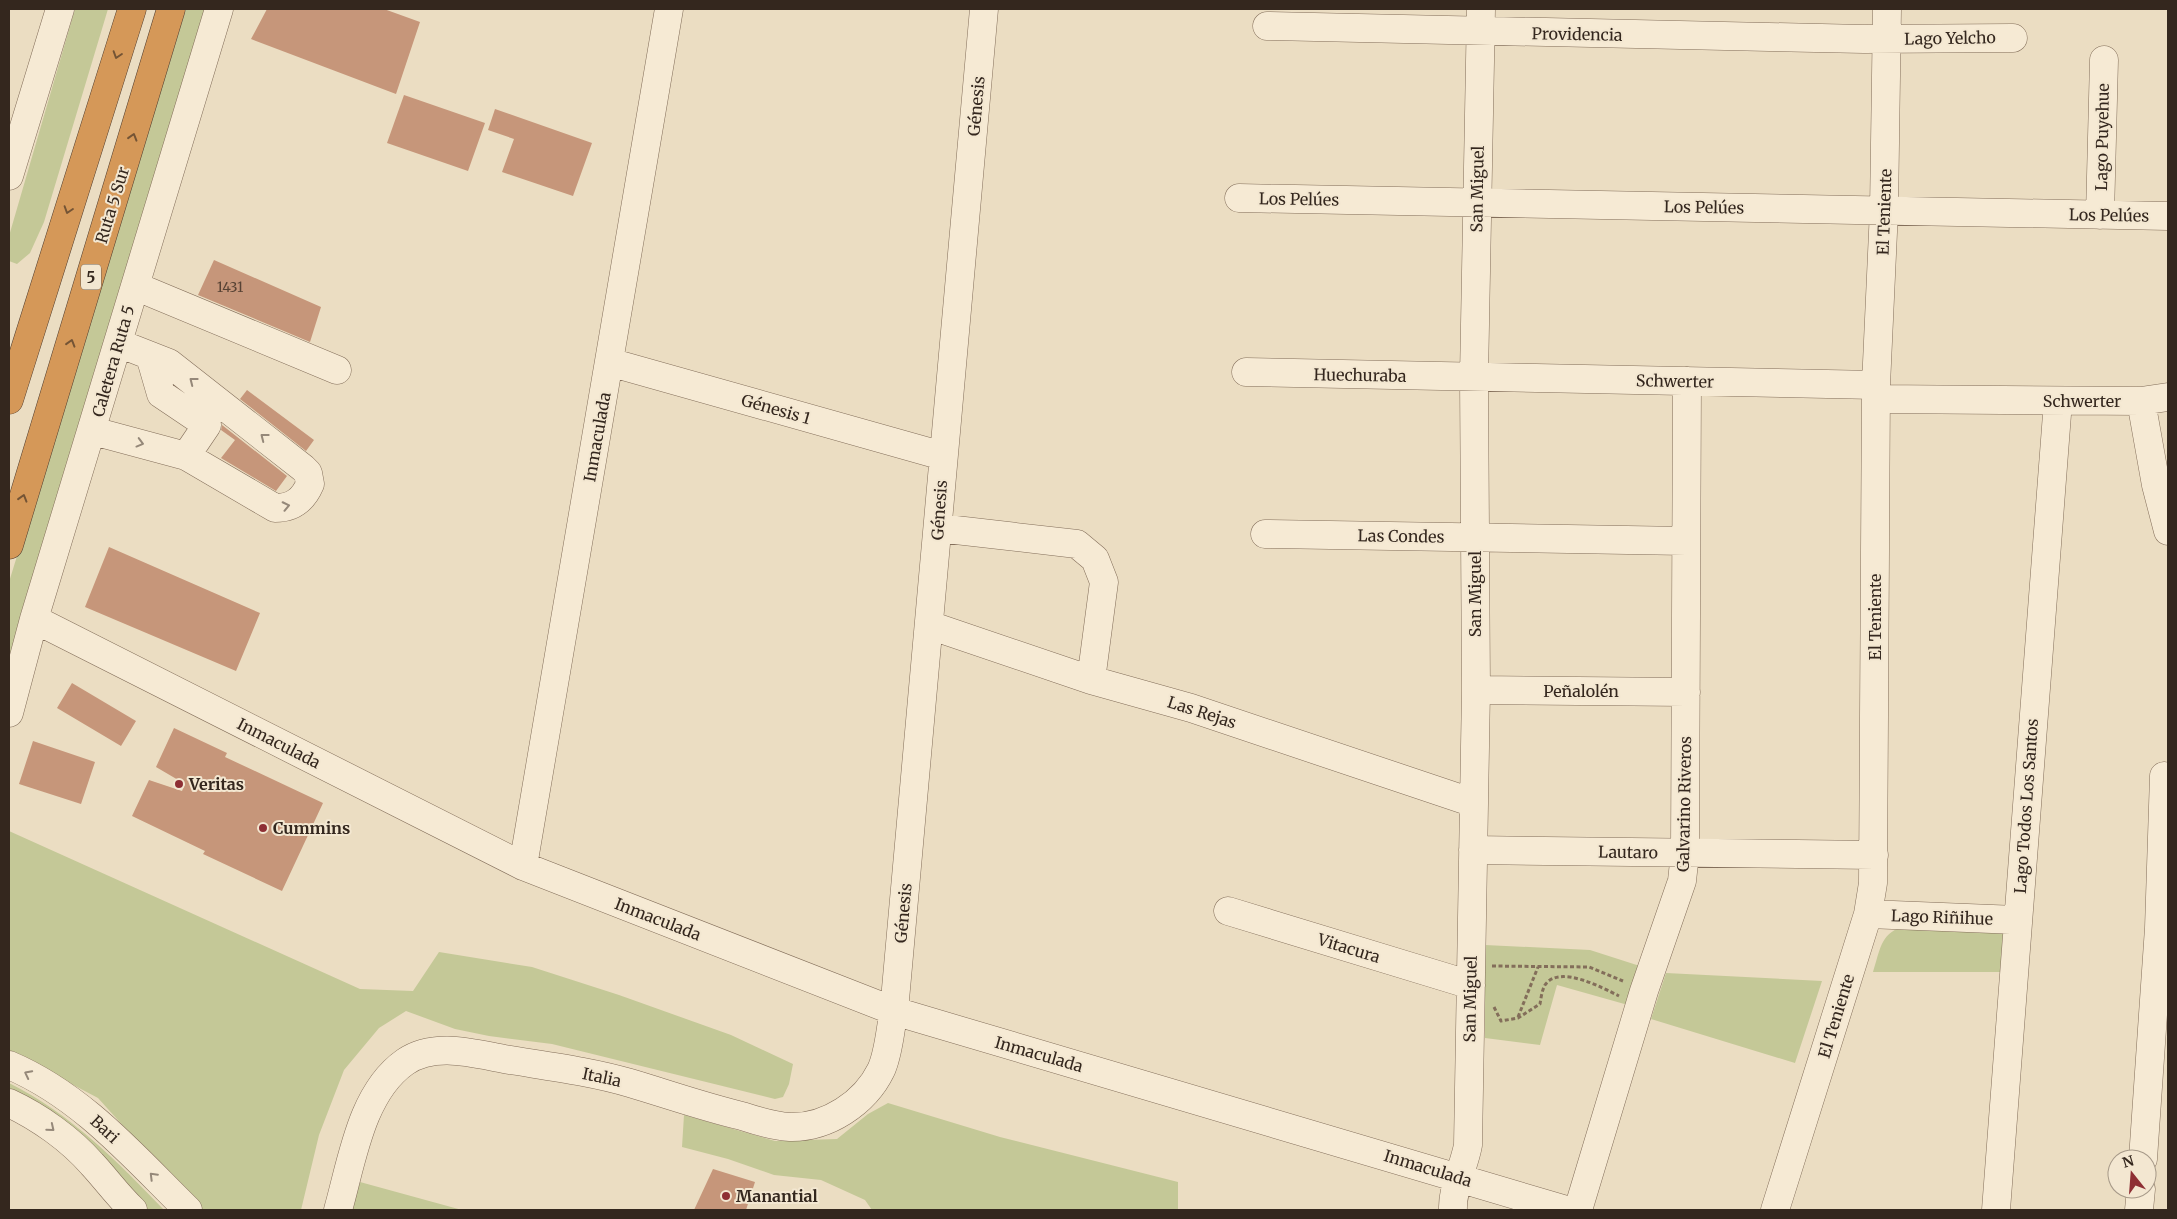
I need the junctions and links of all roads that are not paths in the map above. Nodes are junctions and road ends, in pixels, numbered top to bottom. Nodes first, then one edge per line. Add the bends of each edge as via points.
1 (60, 9) edge
2 (132, 9) edge
3 (171, 9) edge
4 (219, 9) edge
5 (669, 9) edge
6 (984, 9) edge
7 (1887, 9) edge
8 (1345, 18) edge
9 (1480, 20) edge
10 (1267, 26) dead end
11 (2013, 38) dead end
12 (1886, 39) junction
13 (2104, 60) dead end
14 (9, 176) edge
15 (1239, 198) dead end
16 (1477, 203) junction
17 (1884, 210) junction
18 (2100, 215) junction
19 (2168, 216) edge
20 (135, 286) junction
21 (17, 341) edge
22 (118, 343) junction
23 (150, 356) junction
24 (609, 362) junction
25 (337, 370) dead end
26 (1246, 372) dead end
27 (1474, 377) junction
28 (1688, 381) junction
29 (1876, 392) junction
30 (2168, 397) edge
31 (9, 400) edge
32 (2058, 401) junction
33 (2141, 401) junction
34 (92, 431) junction
35 (186, 456) junction
36 (942, 456) junction
37 (938, 528) junction
38 (2168, 531) edge
39 (1266, 534) dead end
40 (1474, 538) junction
41 (1686, 541) junction
42 (9, 545) edge
43 (34, 619) junction
44 (930, 625) junction
45 (1091, 680) junction
46 (1476, 690) junction
47 (1686, 692) junction
48 (9, 713) edge
49 (2164, 776) dead end
50 (1474, 803) junction
51 (1473, 850) junction
52 (1685, 853) junction
53 (1874, 855) junction
54 (523, 866) junction
55 (1228, 911) dead end
56 (1868, 914) junction
57 (2017, 920) junction
58 (2164, 930) edge
59 (1483, 972) junction
60 (894, 1011) junction
61 (9, 1065) edge
62 (9, 1103) edge
63 (2144, 1149) edge
64 (1460, 1178) junction
65 (133, 1210) edge
66 (188, 1210) edge
67 (338, 1210) edge
68 (1453, 1210) edge
69 (1566, 1210) edge
70 (1578, 1210) edge
71 (1775, 1210) edge
72 (1996, 1210) edge

1 - 14 street
2 -> 21 highway
42 -> 3 highway, Ruta 5 Sur / 5
4 - 20 street, Caletera Ruta 5
5 - 24 street, Inmaculada
6 - 36 street, Génesis
7 - 12 street, El Teniente
8 - 9 street, Providencia
8 - 10 street, Providencia
9 - 12 street, Providencia
9 - 16 street, San Miguel
11 - 12 street, Lago Yelcho
12 - 17 street, El Teniente
13 - 18 street, Lago Puyehue
15 - 16 street, Los Pelúes
16 - 17 street, Los Pelúes
16 - 27 street, San Miguel
17 - 18 street, Los Pelúes
17 - 29 street, El Teniente
18 - 19 street, Los Pelúes
20 - 22 street, Caletera Ruta 5
20 - 25 street
21 - 31 highway
22 - 23 street
22 - 34 street, Caletera Ruta 5
23 - 35 street via 161,394 207,425
35 -> 23 street via 275,508 298,502 310,484 308,473 303,468 169,363
24 - 36 street, Génesis 1
24 - 54 street, Inmaculada
26 - 27 street, Huechuraba
27 - 28 street, Schwerter
27 - 40 street, San Miguel
28 - 29 street, Schwerter
28 - 41 street, Galvarino Riveros
29 - 32 street, Schwerter
29 - 53 street, El Teniente
30 - 33 street, Schwerter
32 - 33 street, Schwerter
32 - 57 street, Lago Todos Los Santos
33 - 38 street via 2156,486
34 -> 35 street
34 - 43 street, Caletera Ruta 5
36 - 37 street, Génesis
37 - 44 street, Génesis
37 - 45 street via 1077,544 1095,559 1104,582
39 - 40 street, Las Condes
40 - 41 street, Las Condes
40 - 46 street, San Miguel
41 - 47 street, Galvarino Riveros
43 - 48 street, Caletera Ruta 5
43 - 54 street, Inmaculada
44 - 45 street, Las Rejas
44 - 60 street, Génesis
45 - 50 street, Las Rejas via 1191,708
46 - 47 street, Peñalolén
46 - 50 street, San Miguel
47 - 52 street, Galvarino Riveros
49 - 58 street
50 - 51 street, San Miguel
51 - 52 street, Lautaro
51 - 59 street, San Miguel
52 - 53 street, Lautaro
52 - 70 street, Galvarino Riveros via 1682,881 1642,999
53 - 56 street, El Teniente
54 - 60 street, Inmaculada
55 - 59 street, Vitacura
56 - 57 street, Lago Riñihue
56 - 71 street, El Teniente
57 - 72 street, Lago Todos Los Santos
58 - 63 street
59 - 64 street, San Miguel via 1468,1145
60 - 64 street, Inmaculada
60 - 67 street, Italia via 882,1068 863,1095 836,1116 791,1127 591,1074 456,1050 419,1055 406,1062 378,1089 366,1112
66 -> 61 street, Bari via 86,1110
62 -> 65 street, Bari via 45,1123 70,1143
64 - 68 street, San Miguel via 1453,1195
64 - 69 street, Inmaculada

